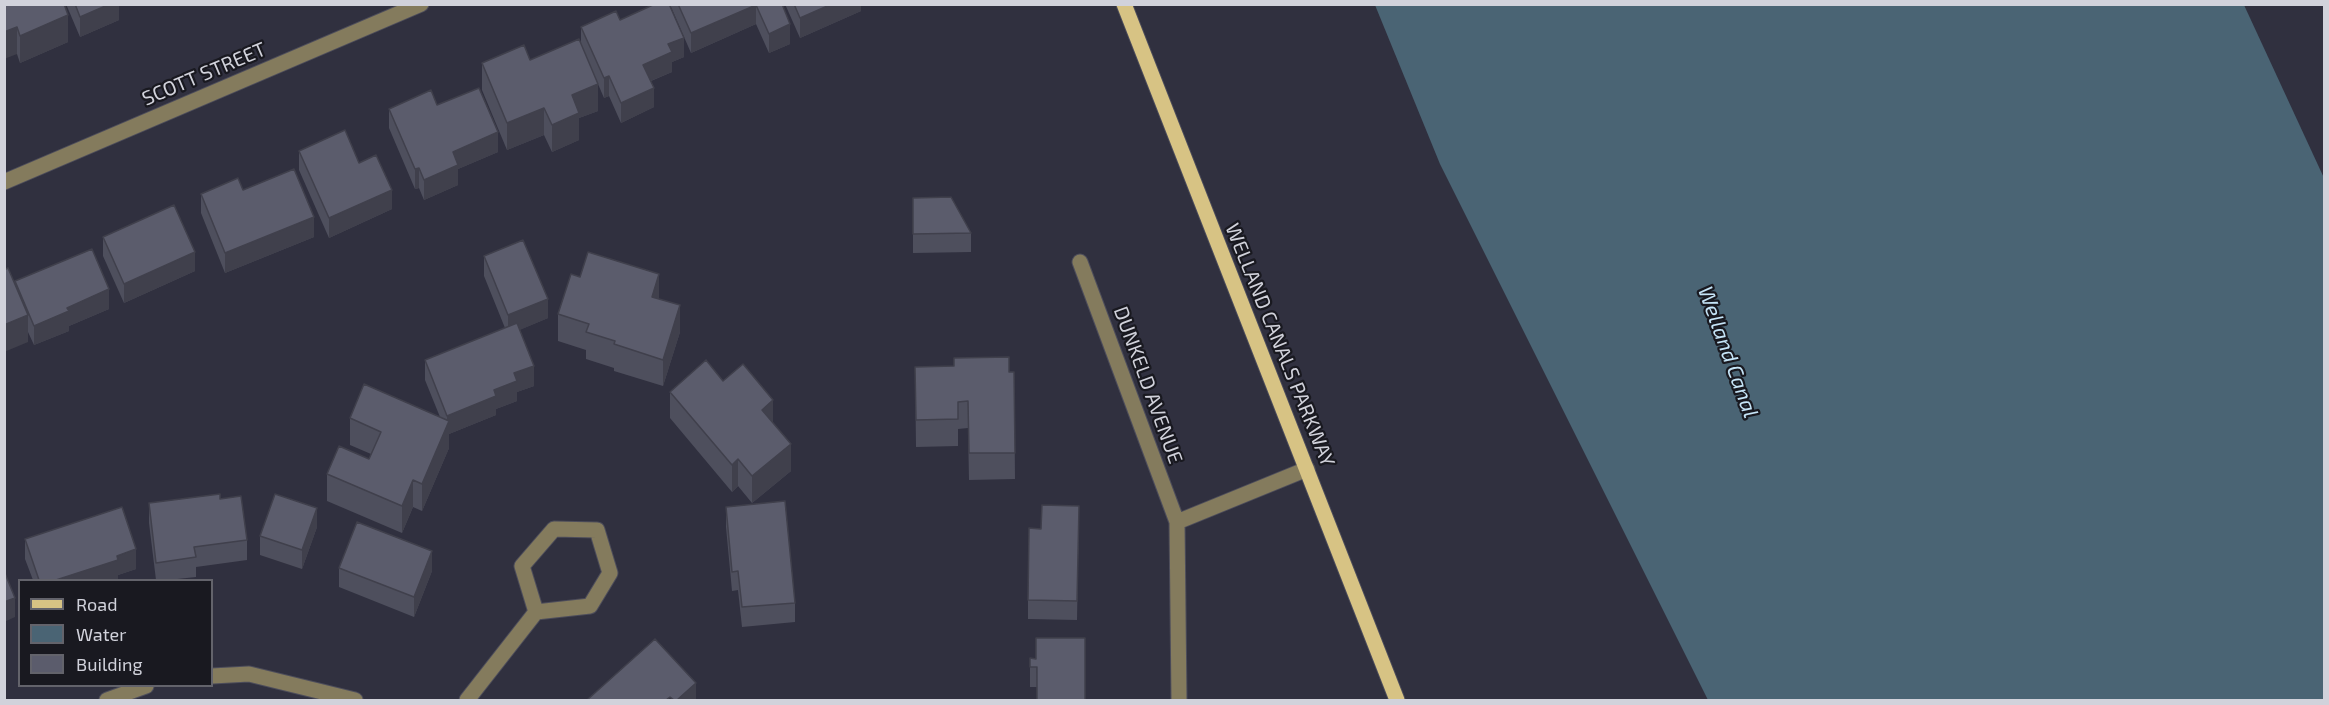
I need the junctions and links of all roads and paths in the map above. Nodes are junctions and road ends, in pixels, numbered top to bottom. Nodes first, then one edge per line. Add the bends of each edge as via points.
1 (421, 4) edge
2 (1124, 4) edge
3 (4, 182) edge
4 (1080, 262) dead end
5 (1307, 469) junction
6 (1177, 522) junction
7 (536, 612) junction
8 (213, 676) edge
9 (143, 687) edge
10 (107, 700) edge
11 (356, 700) edge
12 (467, 700) edge
13 (1179, 700) edge
14 (1397, 700) edge

1 - 3 street, SCOTT STREET
2 - 5 main road, WELLAND CANALS PARKWAY
4 - 6 street, DUNKELD AVENUE
5 - 6 street
5 - 14 main road, WELLAND CANALS PARKWAY
6 - 13 street, DUNKELD AVENUE
7 - 7 street via 522,566 554,529 597,530 610,573 590,606
7 - 12 street
8 - 11 street via 249,674
9 - 10 street

